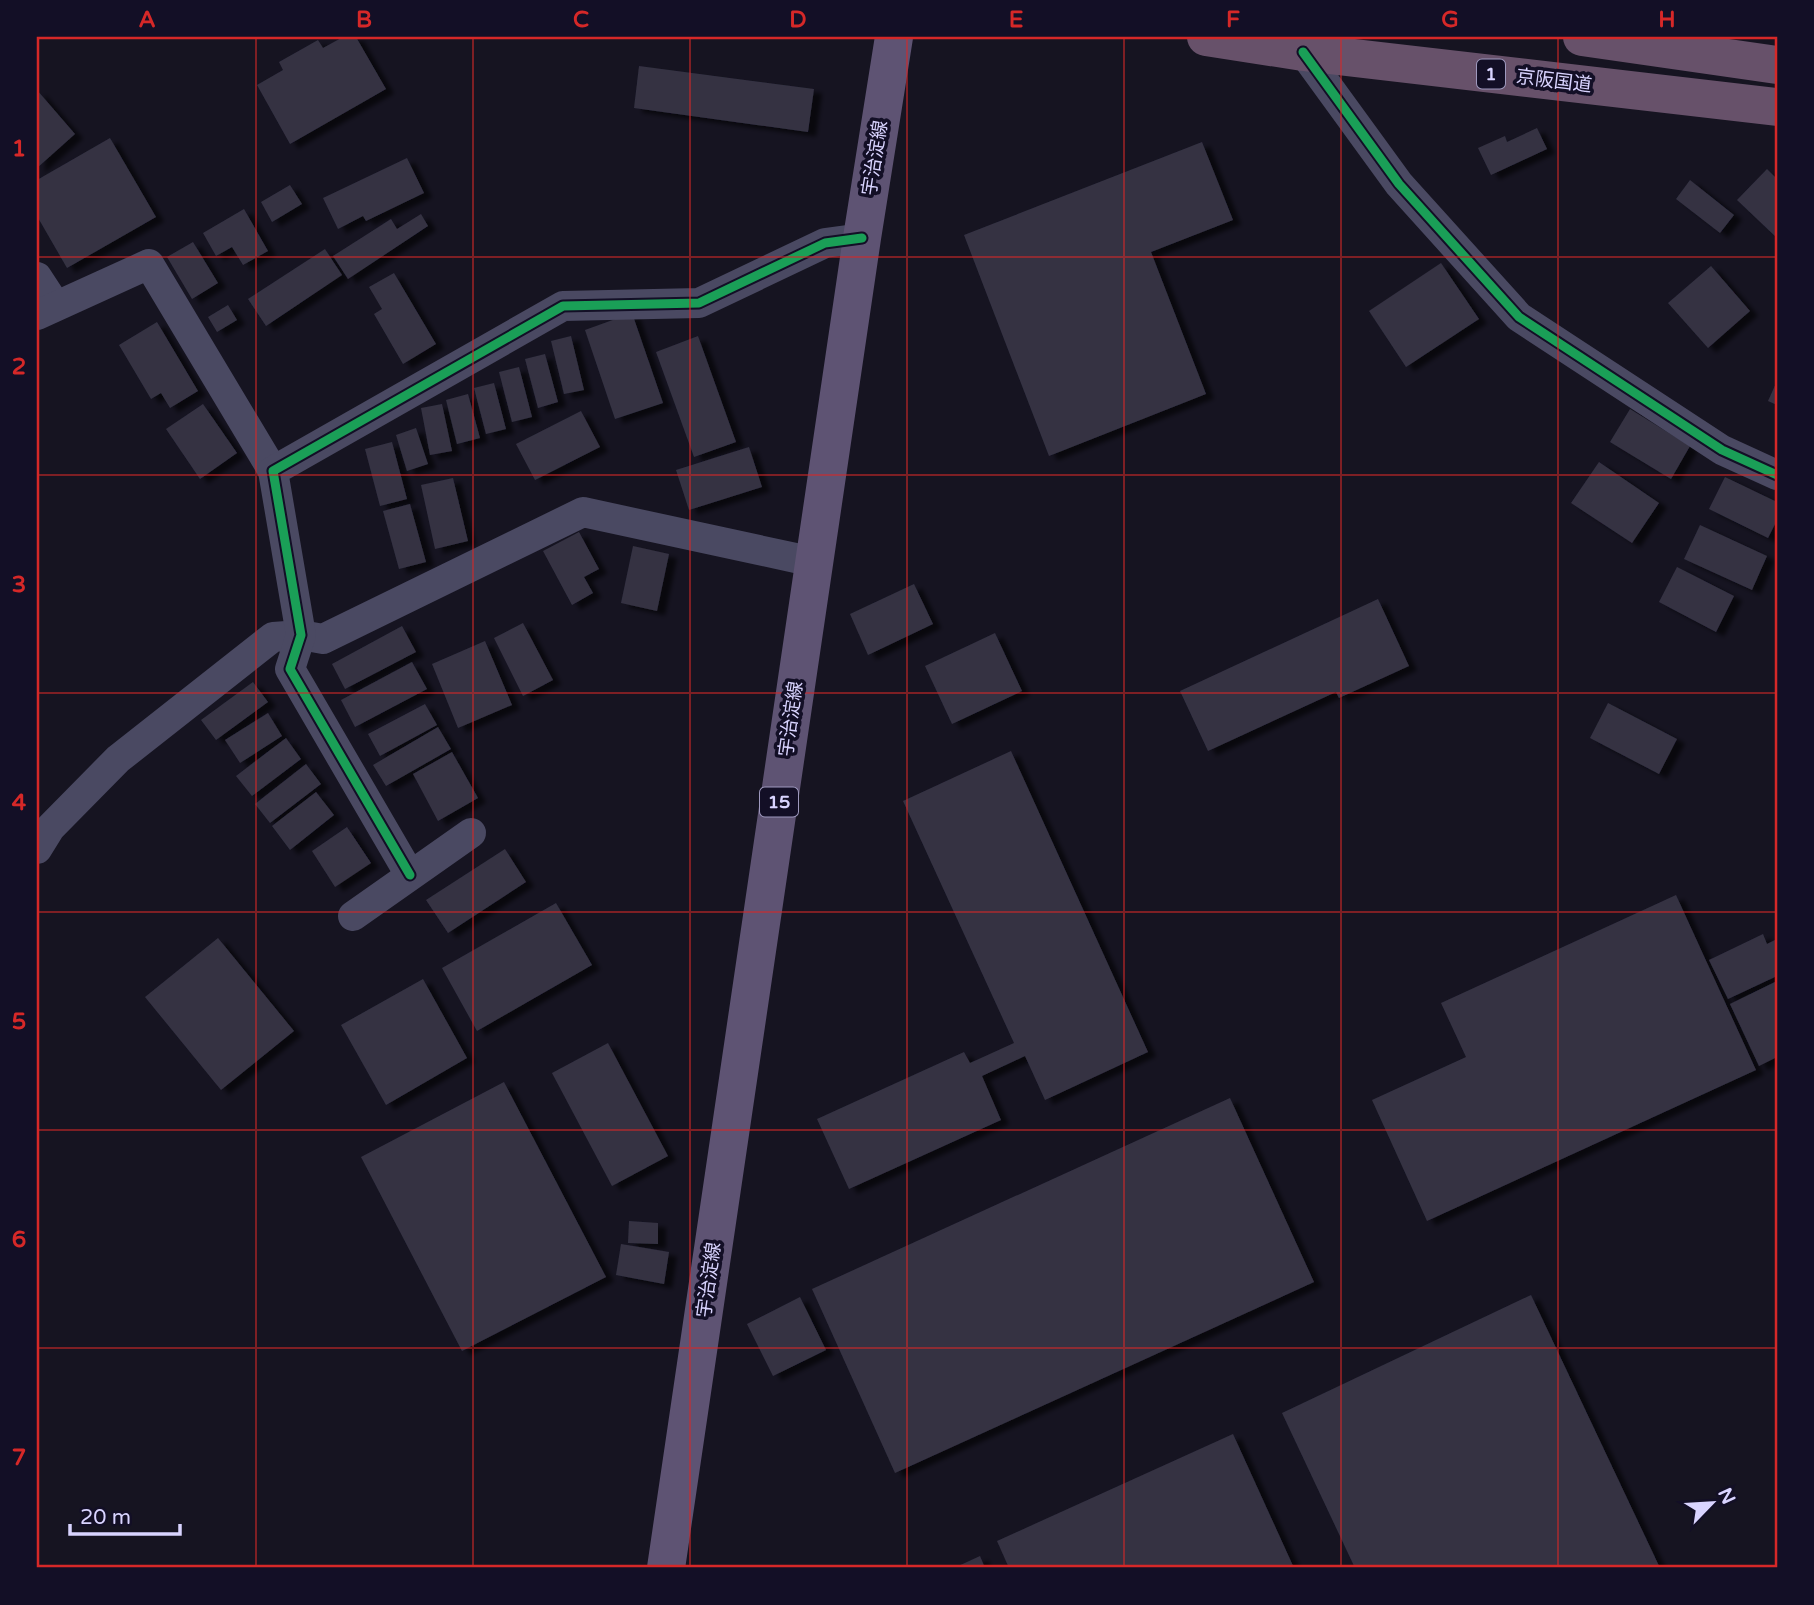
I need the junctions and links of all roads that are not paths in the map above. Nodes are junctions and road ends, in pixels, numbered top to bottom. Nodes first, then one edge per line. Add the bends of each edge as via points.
1 (894, 37) edge
2 (1206, 37) edge
3 (1582, 37) edge
4 (1303, 52) junction
5 (1777, 65) edge
6 (1777, 107) edge
7 (862, 239) junction
8 (37, 277) edge
9 (46, 310) edge
10 (273, 471) junction
11 (1777, 475) edge
12 (814, 562) junction
13 (301, 635) junction
14 (471, 833) dead end
15 (37, 849) edge
16 (410, 875) junction
17 (353, 916) dead end
18 (666, 1568) edge

1 - 7 main road, 宇治淀線 / 15
2 - 4 highway, 京阪国道 / 1
3 - 5 highway
4 - 6 highway, 京阪国道 / 1
4 - 11 street via 1399,184 1519,317 1722,450
7 - 10 street via 825,243 699,303 563,306
7 - 12 main road, 宇治淀線 / 15
8 - 9 street
9 - 10 street via 149,264
10 - 13 street
12 - 13 street via 583,512 323,639
12 - 18 main road, 宇治淀線 / 15
13 - 15 street via 273,637 118,759 50,828
13 - 16 street via 290,668
14 - 16 street
16 - 17 street

